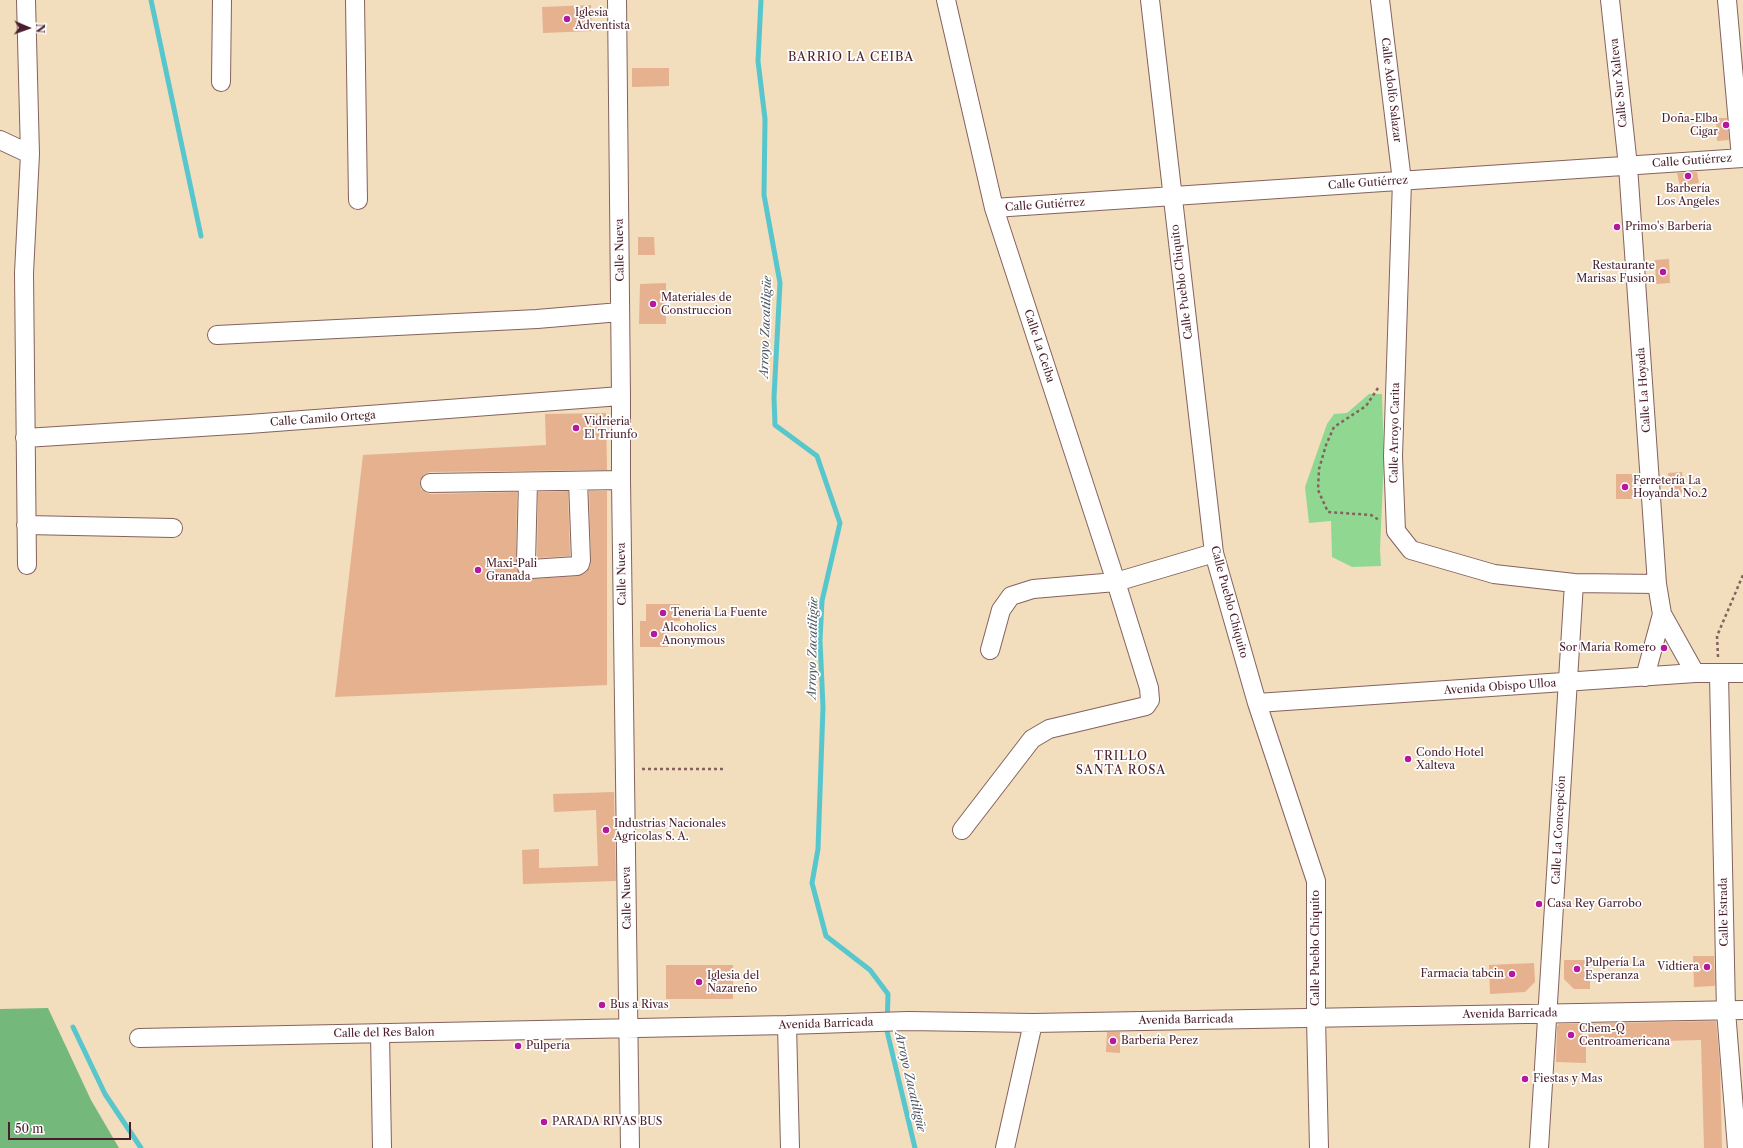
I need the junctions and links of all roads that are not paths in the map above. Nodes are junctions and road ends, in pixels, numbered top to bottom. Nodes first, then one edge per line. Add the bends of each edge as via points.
1 (26, 0) edge
2 (222, 0) edge
3 (355, 0) edge
4 (617, 0) edge
5 (946, 0) edge
6 (1150, 0) edge
7 (1380, 0) edge
8 (1610, 0) edge
9 (1727, 0) edge
10 (222, 82) dead end
11 (0, 140) edge
12 (30, 154) junction
13 (1742, 158) edge
14 (1628, 166) junction
15 (1402, 181) junction
16 (1172, 196) junction
17 (358, 200) dead end
18 (994, 208) junction
19 (620, 312) junction
20 (217, 335) dead end
21 (621, 396) junction
22 (25, 438) junction
23 (621, 480) junction
24 (578, 481) junction
25 (528, 482) junction
26 (430, 483) dead end
27 (26, 525) junction
28 (173, 528) dead end
29 (1214, 553) junction
30 (27, 565) dead end
31 (1116, 582) junction
32 (1574, 583) junction
33 (1657, 584) junction
34 (1662, 614) junction
35 (990, 650) dead end
36 (1743, 673) edge
37 (1695, 674) junction
38 (1719, 675) junction
39 (1645, 677) junction
40 (1568, 682) junction
41 (1257, 703) junction
42 (962, 830) dead end
43 (1735, 1011) edge
44 (1548, 1014) junction
45 (1316, 1018) junction
46 (1033, 1023) junction
47 (787, 1025) junction
48 (628, 1028) junction
49 (380, 1032) junction
50 (139, 1038) dead end
51 (382, 1148) edge
52 (630, 1148) edge
53 (790, 1148) edge
54 (1005, 1148) edge
55 (1319, 1148) edge
56 (1539, 1148) edge
57 (1737, 1148) edge

1 - 12 street
2 - 10 street
3 - 17 street
4 - 19 street, Calle Nueva
5 - 18 street, Calle La Ceiba
6 - 16 street, Calle Pueblo Chiquito
7 - 15 street, Calle Adolfo Salazar
8 - 14 street, Calle Sur Xalteva
9 - 13 street
11 - 12 street
12 - 22 street via 24,273
13 - 14 street, Calle Gutiérrez
14 - 15 street, Calle Gutiérrez
14 - 33 street, Calle La Hoyada
15 - 16 street, Calle Gutiérrez
15 - 32 street, Calle Arroyo Carita via 1393,456 1396,531 1411,550 1494,574
16 - 18 street, Calle Gutiérrez
16 - 29 street, Calle Pueblo Chiquito
18 - 31 street, Calle La Ceiba
19 - 20 street via 537,319
19 - 21 street, Calle Nueva
21 - 22 street, Calle Camilo Ortega
21 - 23 street, Calle Nueva
22 - 27 street
23 - 24 street
23 - 48 street, Calle Nueva
24 - 25 street
24 - 25 street via 580,564 531,569 527,567 526,562
25 - 26 street
27 - 28 street
27 - 30 street
29 - 31 street
29 - 41 street, Calle Pueblo Chiquito
31 - 35 street via 1033,589 1011,596 1001,610
31 - 42 street, Calle La Ceiba via 1149,688 1150,700 1146,706 1049,728 1032,739
32 - 33 street
32 - 40 street, Calle La Concepción
33 - 34 street, Calle La Hoyada
34 - 37 street, Calle La Hoyada
34 - 39 street, Calle La Hoyada
36 - 38 street, Avenida Obispo Ulloa
37 - 38 street, Avenida Obispo Ulloa
37 - 39 street, Avenida Obispo Ulloa
38 - 43 street, Calle Estrada
39 - 40 street, Avenida Obispo Ulloa
40 - 41 street, Avenida Obispo Ulloa
40 - 44 street, Calle La Concepción
41 - 45 street, Calle Pueblo Chiquito via 1316,881
43 - 44 street, Avenida Barricada
43 - 57 street, Calle Estrada
44 - 45 street, Avenida Barricada
44 - 56 street, Calle La Concepción
45 - 46 street, Avenida Barricada
45 - 55 street, Calle Pueblo Chiquito
46 - 47 street, Avenida Barricada via 908,1021
46 - 54 street
47 - 48 street, Avenida Barricada
47 - 53 street
48 - 49 street, Calle del Res Balon
48 - 52 street, Calle Nueva
49 - 50 street, Calle del Res Balon
49 - 51 street

